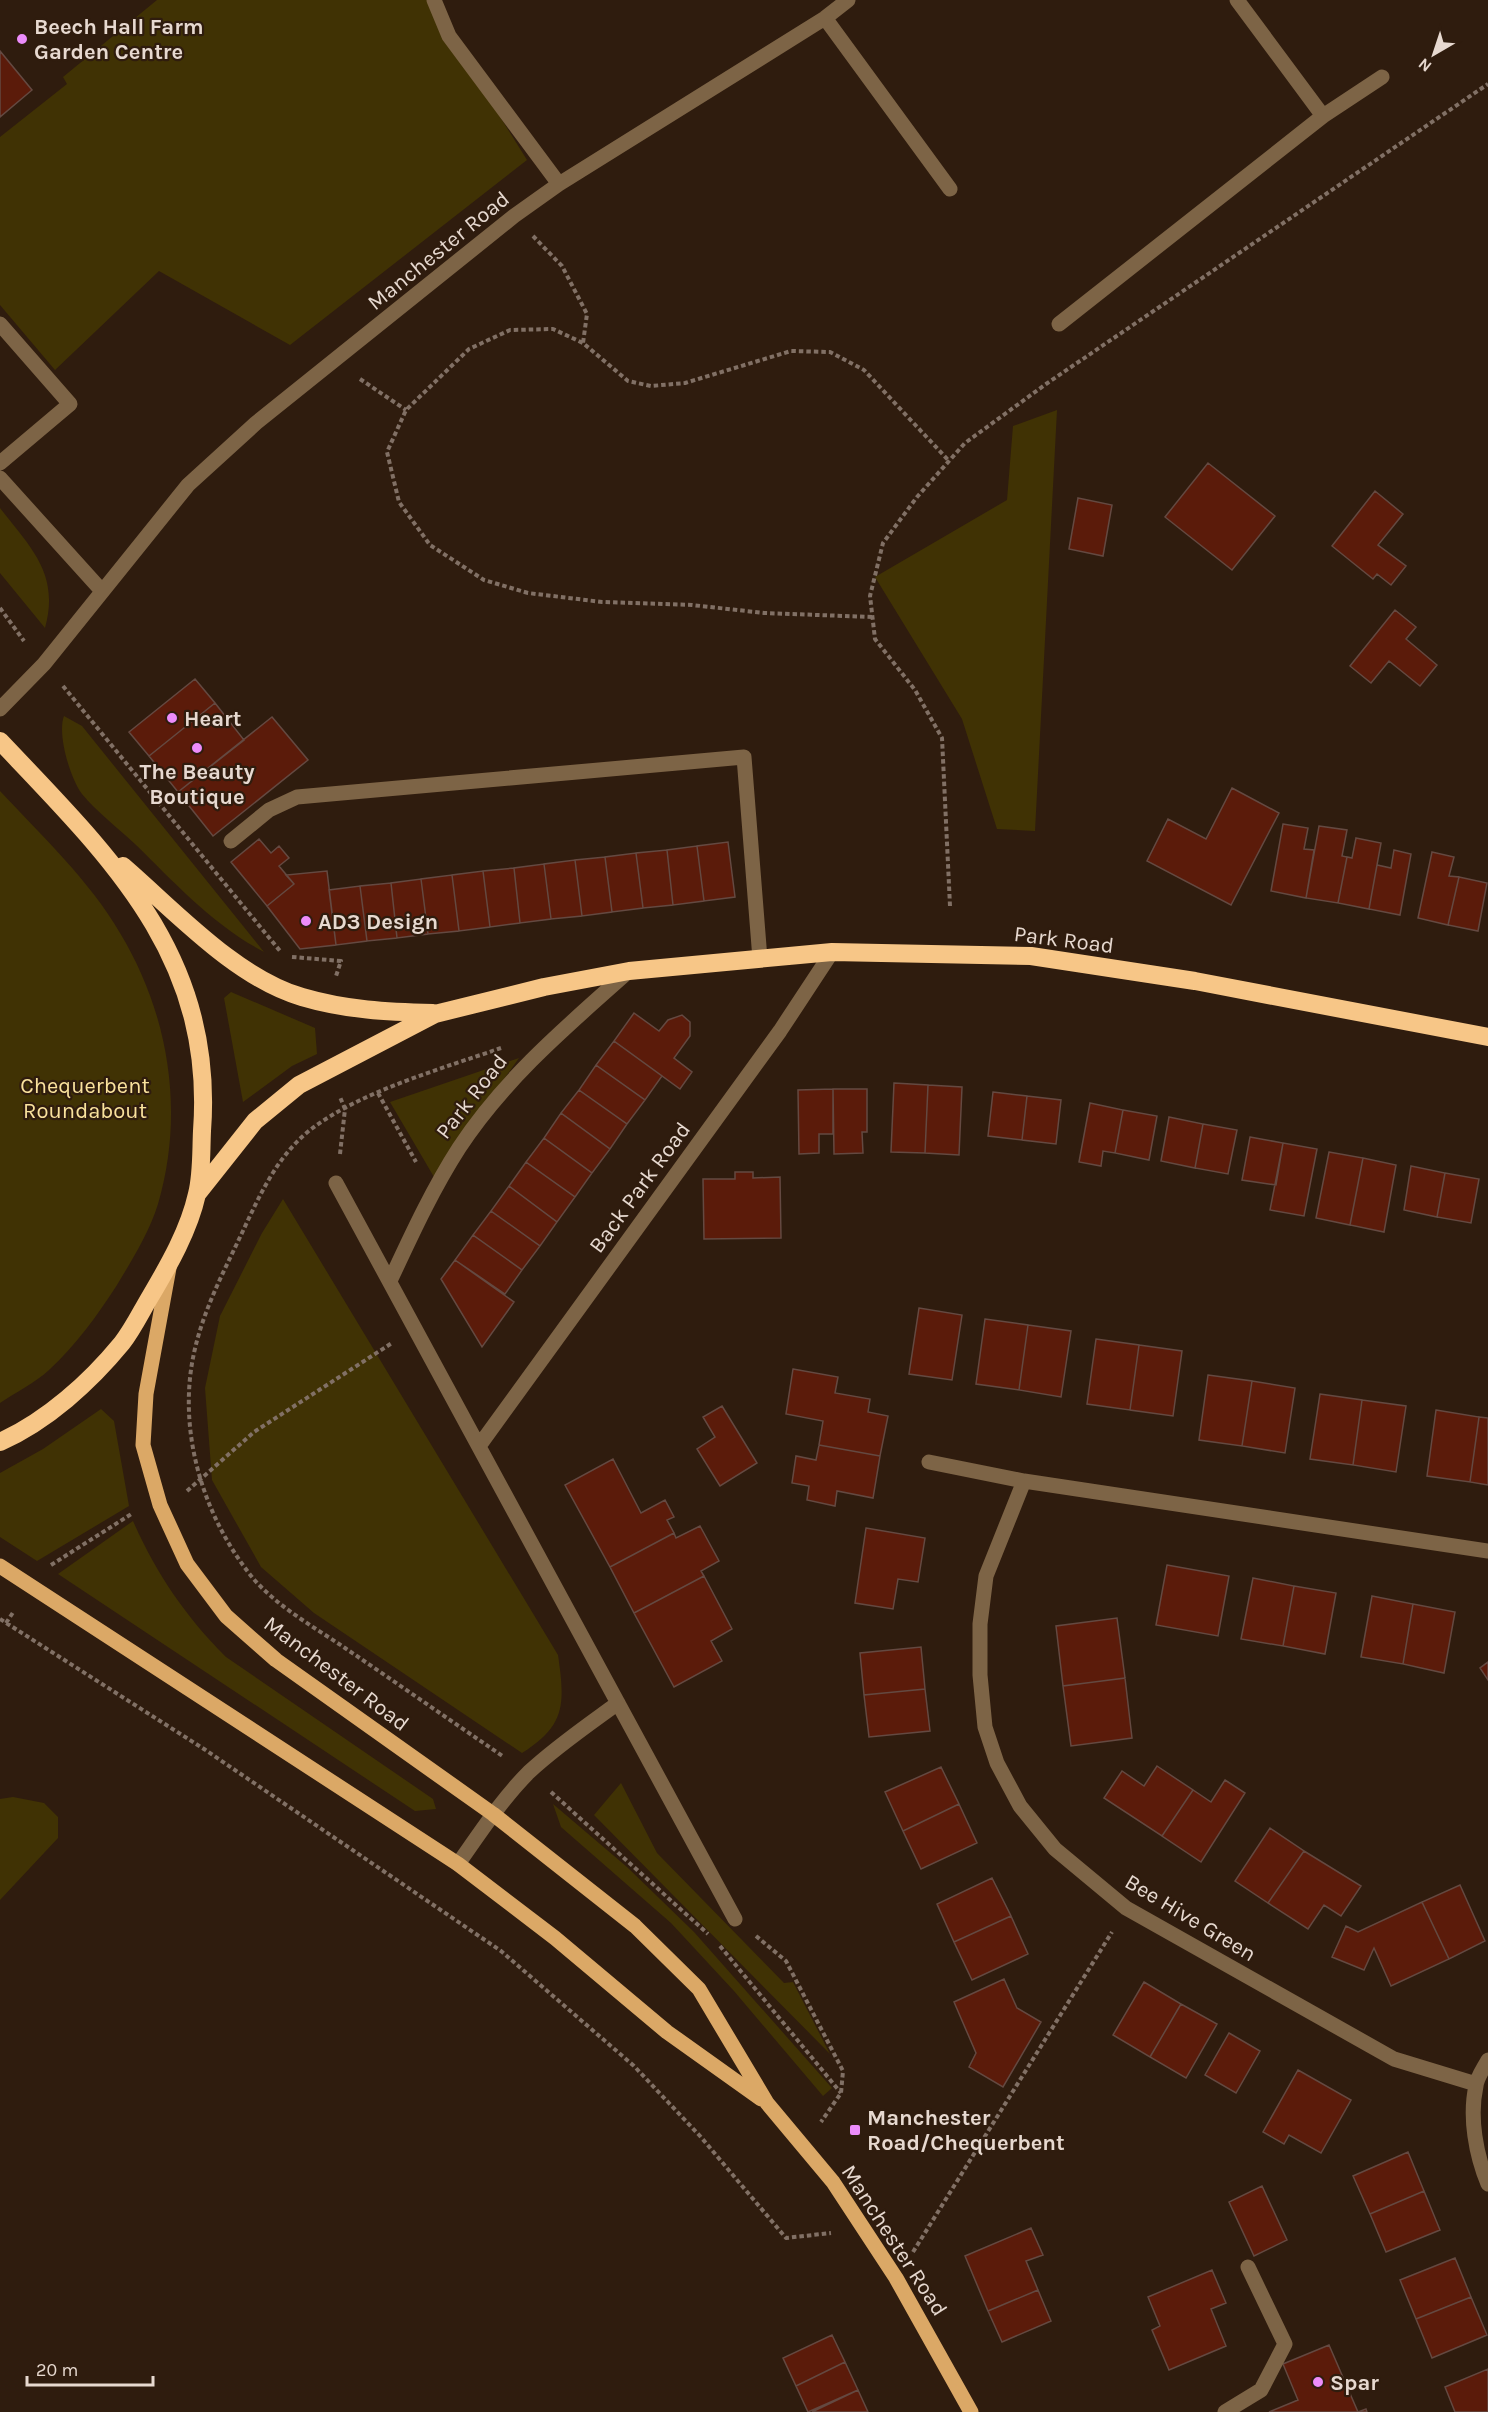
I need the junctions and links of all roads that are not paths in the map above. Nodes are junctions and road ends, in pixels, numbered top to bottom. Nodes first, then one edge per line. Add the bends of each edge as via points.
1 (434, 0) edge
2 (848, 0) edge
3 (1237, 0) edge
4 (825, 18) junction
5 (1382, 77) dead end
6 (1323, 116) junction
7 (559, 184) junction
8 (950, 189) dead end
9 (0, 324) edge
10 (1059, 324) dead end
11 (0, 463) edge
12 (0, 478) edge
13 (102, 591) junction
14 (0, 709) edge
15 (0, 741) edge
16 (94, 841) junction
17 (231, 841) dead end
18 (832, 952) junction
19 (760, 959) junction
20 (629, 971) junction
21 (435, 1014) junction
22 (1488, 1037) edge
23 (336, 1183) road end
24 (198, 1193) junction
25 (170, 1265) junction
26 (390, 1281) junction
27 (0, 1442) edge
28 (479, 1446) junction
29 (929, 1462) dead end
30 (1024, 1481) junction
31 (1488, 1551) edge
32 (0, 1566) edge
33 (618, 1703) junction
34 (493, 1814) junction
35 (458, 1864) junction
36 (735, 1919) road end
37 (1488, 2060) edge
38 (1476, 2084) junction
39 (767, 2103) junction
40 (1488, 2184) edge
41 (1248, 2267) dead end
42 (971, 2412) edge
43 (1224, 2412) edge

1 - 7 street via 450,36
2 - 4 street, Manchester Road
3 - 6 street
4 - 7 street, Manchester Road
4 - 8 street
5 - 6 street
6 - 10 street
7 - 13 street, Manchester Road via 256,423 188,485
9 - 11 street via 70,404
12 - 13 street
13 - 14 street, Manchester Road via 44,663
15 - 16 highway
16 - 21 highway, Park Road via 248,972 300,997 361,1011
16 - 24 highway via 150,914 182,977 198,1032 205,1092
17 - 19 street via 269,810 297,797 744,757
18 - 19 highway, Park Road
18 - 22 highway, Park Road via 1031,956 1195,981
18 - 28 street, Back Park Road via 780,1031
19 - 20 highway, Park Road
20 - 21 highway, Park Road
20 - 26 street, Park Road via 519,1072 460,1146 432,1192
21 - 24 highway, Park Road via 299,1085 255,1121
23 - 26 street
24 - 25 highway
25 - 27 highway via 122,1342 70,1397
25 - 34 main road, Manchester Road via 146,1394 143,1445 160,1505 187,1564 226,1616 276,1660
26 - 28 street
28 - 33 street
29 - 30 street
30 - 31 street
30 - 38 street, Bee Hive Green via 986,1576 980,1624 985,1726 997,1763 1020,1806 1055,1849 1126,1908 1394,2059
32 - 35 main road, Manchester Road
33 - 34 street via 558,1747
33 - 36 street
34 - 35 street
34 - 39 main road, Manchester Road via 636,1926 699,1989
35 - 39 main road, Manchester Road via 555,1938 667,2032
37 - 38 street
38 - 40 street via 1474,2127
39 - 42 main road, Manchester Road via 833,2182 896,2278
41 - 43 street via 1286,2344 1261,2390

